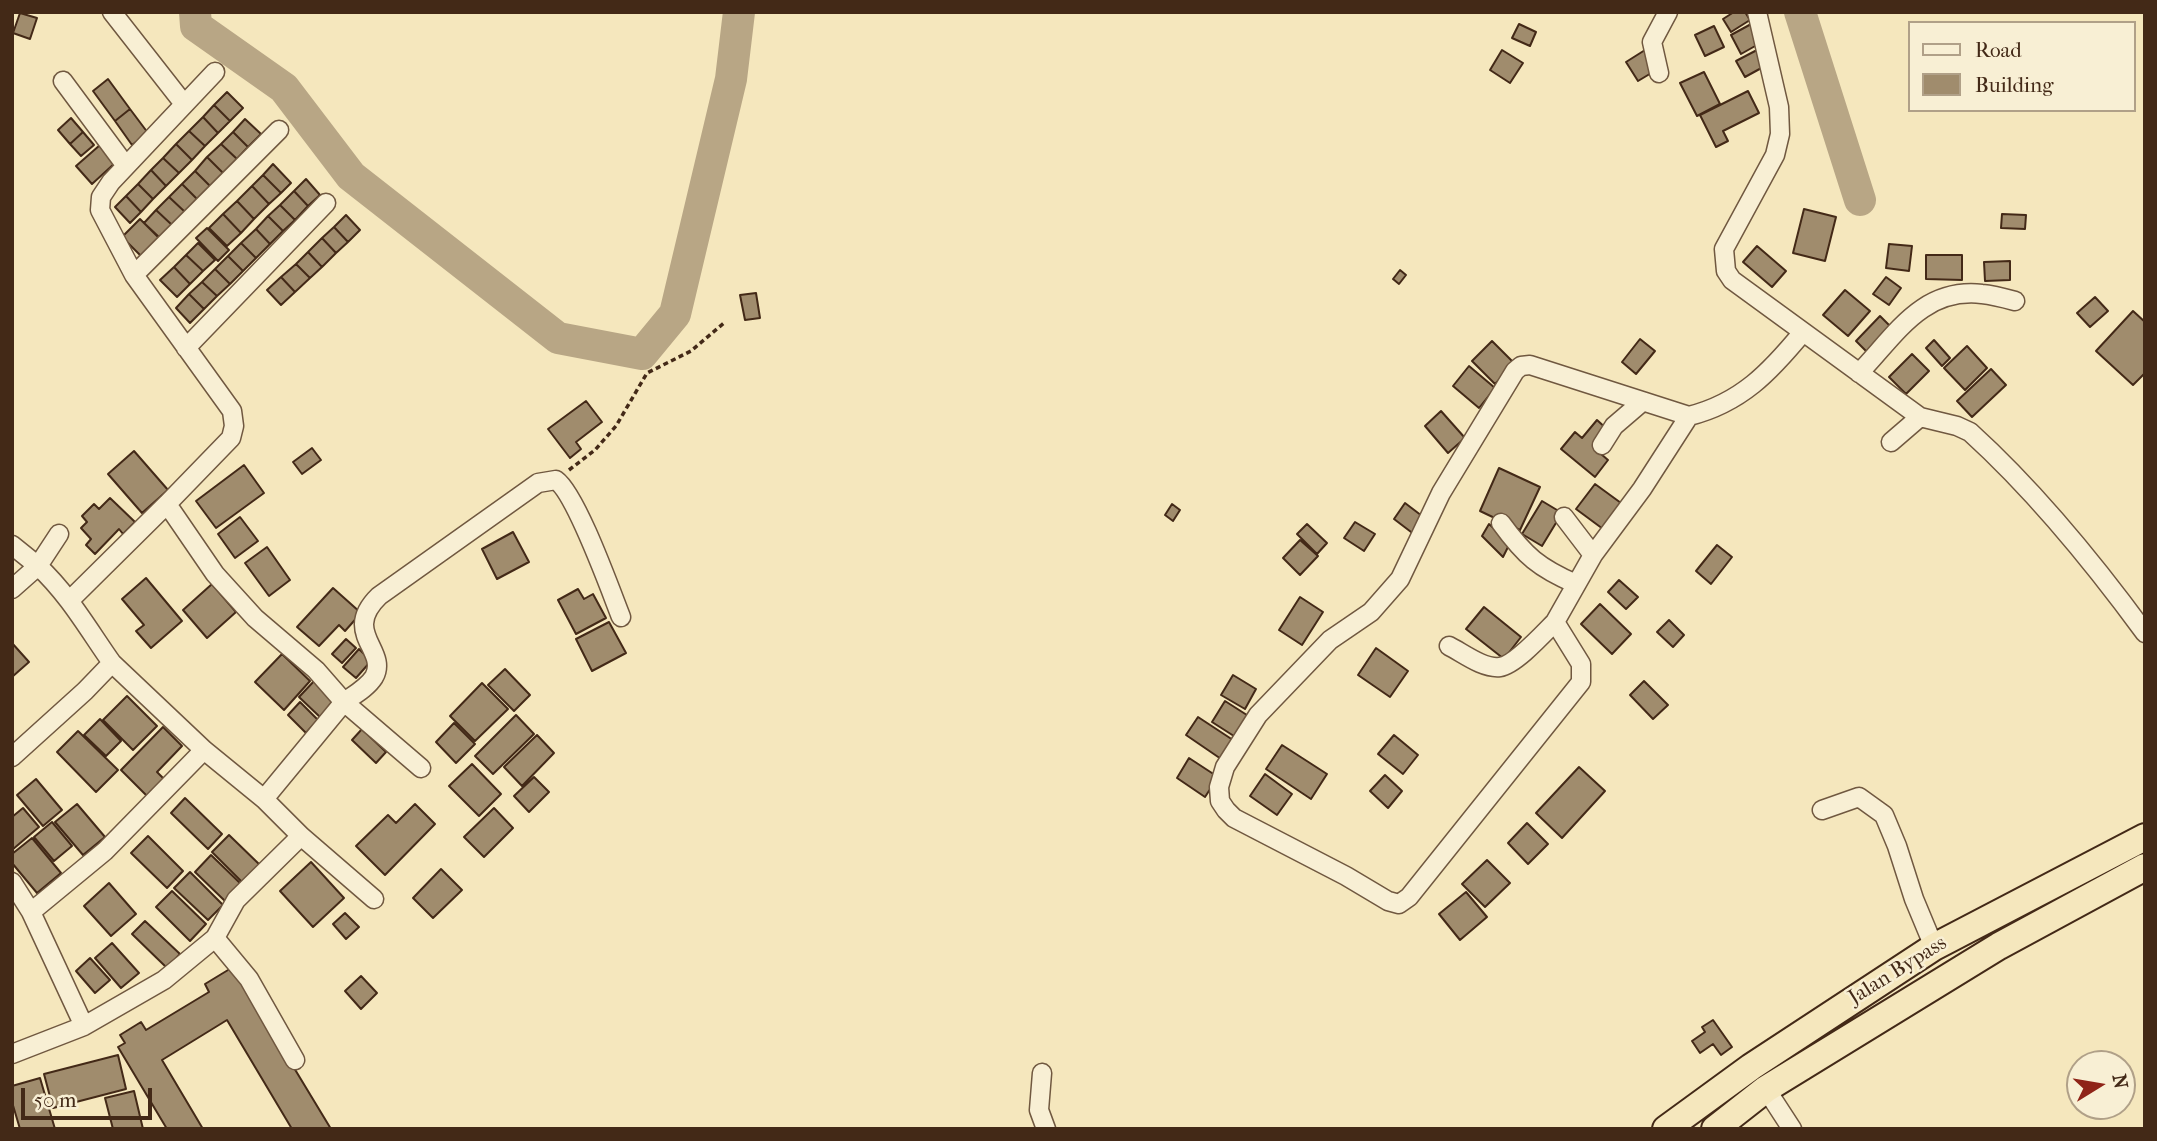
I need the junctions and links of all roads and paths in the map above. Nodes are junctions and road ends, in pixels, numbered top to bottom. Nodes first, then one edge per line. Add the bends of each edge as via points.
1 (111, 12) edge
2 (1668, 12) edge
3 (1757, 12) edge
4 (215, 72) dead end
5 (1659, 73) dead end
6 (63, 81) dead end
7 (184, 104) junction
8 (279, 130) dead end
9 (126, 166) junction
10 (326, 203) dead end
11 (134, 275) junction
12 (2015, 301) dead end
13 (724, 323) dead end
14 (1803, 332) junction
15 (186, 348) junction
16 (1858, 373) junction
17 (1642, 402) junction
18 (1689, 416) junction
19 (1920, 417) junction
20 (1891, 442) dead end
21 (1602, 445) dead end
22 (556, 480) junction
23 (166, 504) junction
24 (1564, 517) dead end
25 (1501, 523) dead end
26 (59, 534) dead end
27 (12, 545) edge
28 (1593, 555) junction
29 (38, 566) junction
30 (1576, 584) junction
31 (12, 589) edge
32 (70, 600) junction
33 (621, 617) dead end
34 (1555, 622) junction
35 (2145, 633) edge
36 (1449, 646) dead end
37 (112, 663) junction
38 (344, 702) junction
39 (204, 750) junction
40 (12, 757) edge
41 (421, 768) dead end
42 (264, 799) junction
43 (1822, 810) dead end
44 (301, 836) junction
45 (2145, 838) edge
46 (2145, 867) edge
47 (12, 882) edge
48 (374, 900) dead end
49 (31, 912) junction
50 (215, 938) junction
51 (1934, 947) junction
52 (84, 1026) junction
53 (12, 1054) edge
54 (295, 1060) dead end
55 (1042, 1073) dead end
56 (1766, 1089) junction
57 (1046, 1129) edge
58 (1666, 1129) edge
59 (1715, 1129) edge
60 (1792, 1129) edge

1 - 7 street
2 - 5 street via 1652,42
3 - 14 street via 1779,107 1780,134 1775,156 1724,250 1723,261 1732,280
4 - 7 street
6 - 9 street
7 - 9 street
8 - 11 street
9 - 11 street via 101,197 100,210
10 - 15 street
11 - 15 street
12 - 16 street via 1980,293 1941,297 1916,310
13 - 22 path via 691,351 647,373 606,438
14 - 16 street
14 - 18 street via 1763,377 1731,401
15 - 23 street via 232,411 234,426 231,438
16 - 19 street
17 - 18 street
17 - 21 street
17 - 34 street via 1530,365 1515,371 1441,493 1399,579 1371,612 1330,640 1258,715 1225,767 1220,801 1234,818 1394,904 1404,901 1581,682 1581,664
18 - 28 street via 1643,489
19 - 20 street
19 - 35 street via 1970,432 2046,511
22 - 33 street via 574,503
22 - 38 street via 538,483 370,605 363,624 376,675
23 - 32 street
23 - 38 street via 215,574
24 - 28 street
25 - 30 street via 1523,552 1550,573
26 - 29 street
27 - 29 street
28 - 30 street
29 - 31 street
29 - 32 street
30 - 34 street
32 - 37 street
34 - 36 street via 1500,667
37 - 39 street
37 - 40 street
38 - 41 street
38 - 42 street
39 - 42 street
39 - 49 street via 105,851
42 - 44 street
43 - 51 street via 1859,797 1884,815
44 - 48 street
44 - 50 street via 236,900
45 - 51 highway, Jalan Bypass
46 - 56 highway, Jalan Bypass via 1999,946
47 - 49 street
49 - 52 street
50 - 52 street via 164,980
50 - 54 street via 249,979
51 - 58 highway, Jalan Bypass via 1751,1067
52 - 53 street
55 - 57 street via 1039,1110
56 - 59 highway, Jalan Bypass
56 - 60 street

